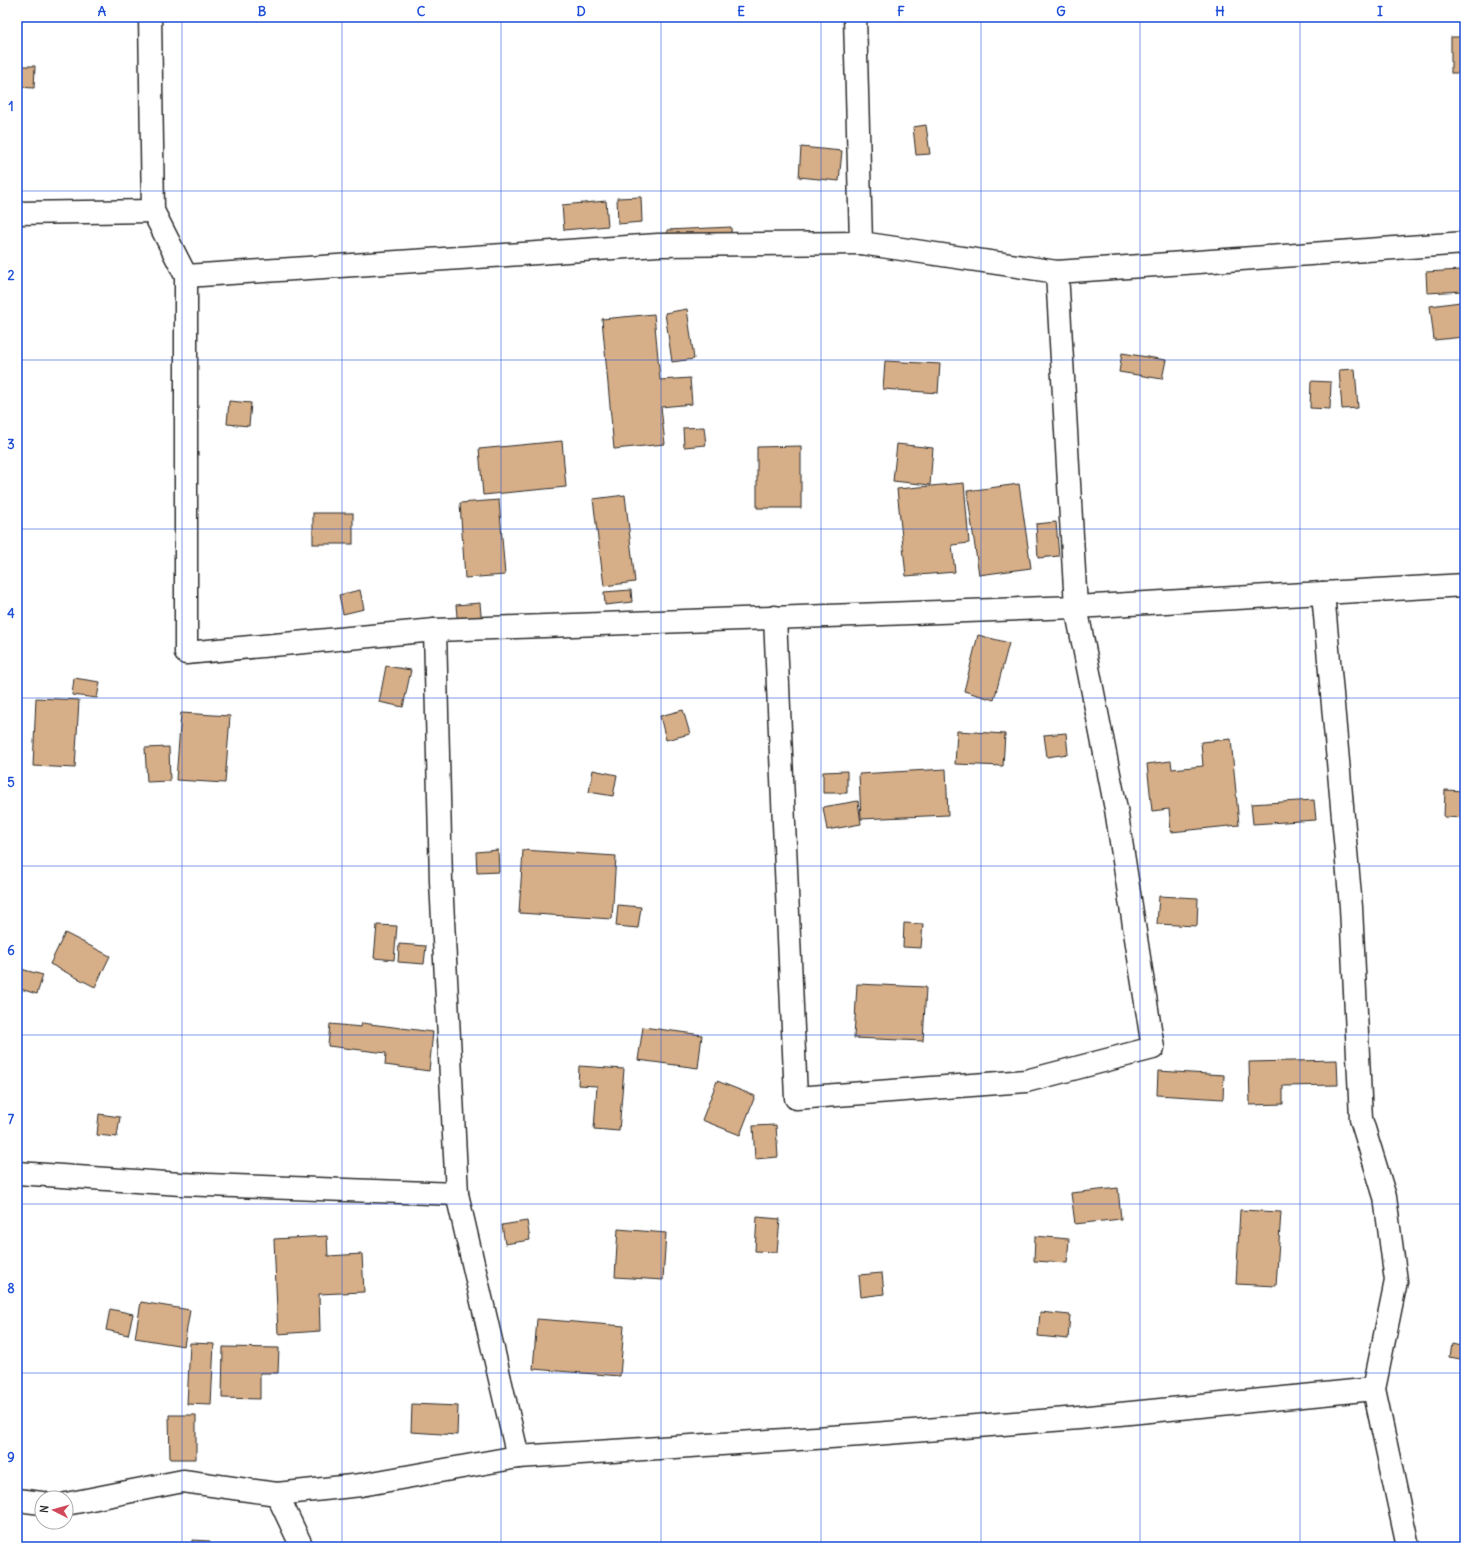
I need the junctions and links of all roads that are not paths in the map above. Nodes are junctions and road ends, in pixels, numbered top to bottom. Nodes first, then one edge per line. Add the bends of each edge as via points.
1 (150, 17) edge
2 (855, 17) edge
3 (153, 211) junction
4 (17, 213) edge
5 (861, 243) junction
6 (1465, 243) edge
7 (1057, 272) junction
8 (186, 276) junction
9 (1465, 586) edge
10 (1323, 593) junction
11 (1076, 607) junction
12 (775, 617) junction
13 (435, 630) junction
14 (17, 1173) edge
15 (457, 1194) junction
16 (1374, 1389) junction
17 (518, 1457) junction
18 (277, 1494) junction
19 (17, 1500) edge
20 (34, 1502) edge
21 (74, 1502) edge
22 (302, 1547) edge
23 (1408, 1547) edge

1 - 3 street
2 - 5 street
3 - 4 street
3 - 8 street
5 - 7 street
5 - 8 street via 658,245
6 - 7 street
7 - 11 street
8 - 13 street via 186,653
9 - 10 street
10 - 11 street
10 - 16 street via 1351,907 1361,1119 1385,1197 1396,1281
11 - 12 street
11 - 12 street via 1116,809 1153,1048 1026,1081 796,1098
12 - 13 street
13 - 15 street via 441,881
14 - 15 street via 181,1184
15 - 17 street
16 - 17 street via 861,1436
16 - 23 street
17 - 18 street via 361,1485
18 - 21 street via 183,1481
18 - 22 street
19 - 20 street

